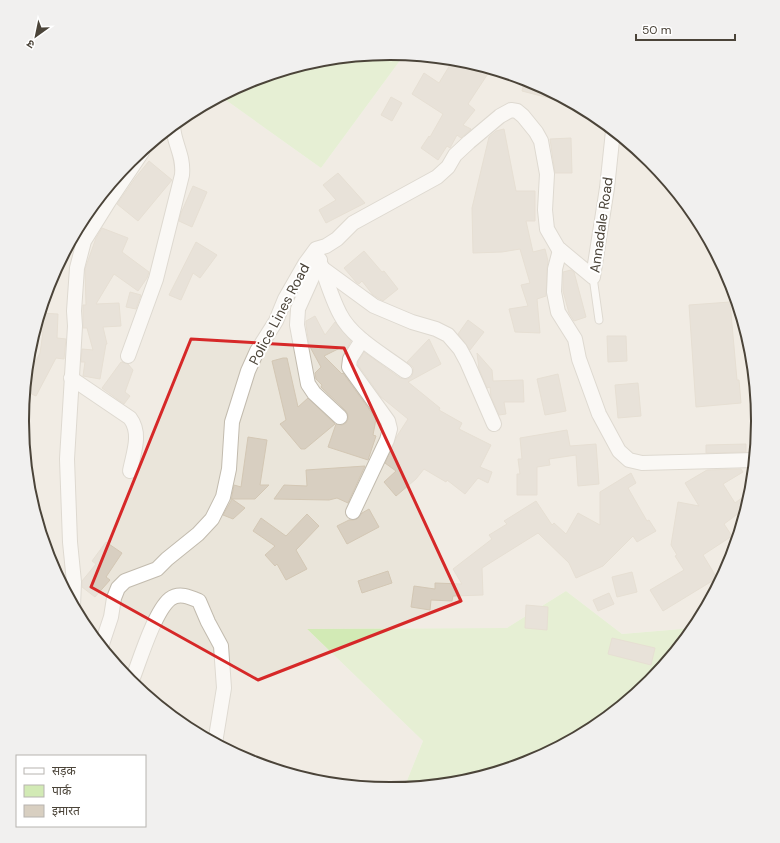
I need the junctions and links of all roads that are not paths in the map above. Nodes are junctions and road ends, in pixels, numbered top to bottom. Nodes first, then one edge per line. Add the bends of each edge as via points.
1 (174, 132) edge
2 (612, 137) edge
3 (126, 175) edge
4 (560, 250) junction
5 (319, 259) junction
6 (593, 277) junction
7 (599, 320) dead end
8 (362, 340) junction
9 (128, 356) dead end
10 (405, 370) dead end
11 (71, 378) junction
12 (340, 416) dead end
13 (494, 424) dead end
14 (749, 460) edge
15 (130, 471) dead end
16 (353, 512) dead end
17 (73, 595) edge
18 (103, 640) edge
19 (134, 676) edge
20 (215, 737) edge

1 - 9 street via 183,164 182,174 156,279
2 - 6 street, Annadale Road
3 - 11 street via 84,241 76,268
4 - 5 street, Police Lines Road via 547,229 547,174 541,141 523,116 511,110 469,142 437,177 353,223
4 - 6 street, Police Lines Road
4 - 14 street via 555,269 554,292 558,312 575,339 579,359 599,414 619,451 629,460 642,463
5 - 8 street via 340,316
5 - 12 street via 298,309 297,325 308,384 314,393
5 - 13 street via 374,306 448,335 467,362
5 - 18 street, Police Lines Road via 305,264 248,370 232,422 229,469 223,497 212,519 157,569 124,581 114,598 112,616
6 - 7 lane, Annadale Road
8 - 10 street
8 - 16 street via 350,359 349,367 388,421 390,429
11 - 15 street via 135,424 137,436
11 - 17 street via 67,459
19 - 20 street via 149,634 161,610 171,599 178,596 188,596 199,602 221,646 224,688

